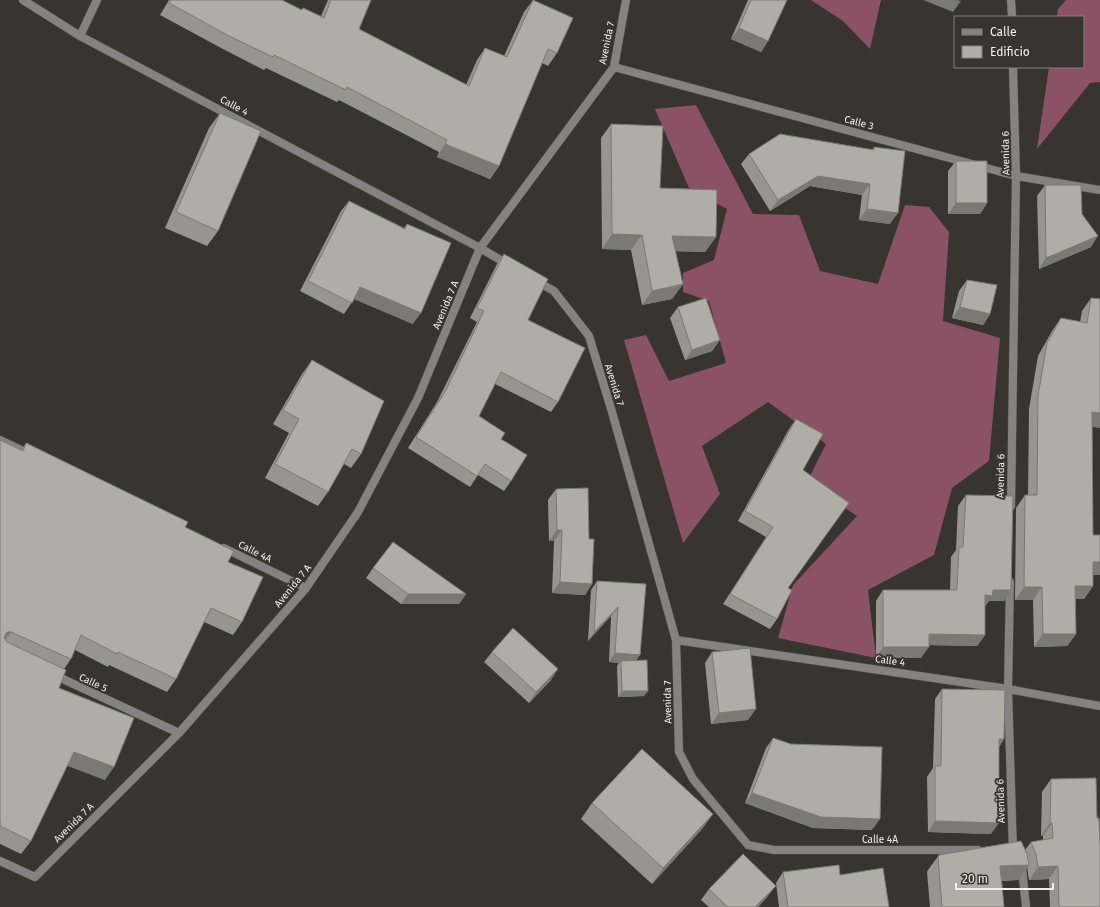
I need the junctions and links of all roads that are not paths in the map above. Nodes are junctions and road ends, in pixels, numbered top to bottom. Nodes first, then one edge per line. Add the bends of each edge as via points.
1 (23, 0) edge
2 (97, 0) edge
3 (626, 0) edge
4 (1011, 0) edge
5 (1012, 16) edge
6 (80, 36) junction
7 (614, 67) junction
8 (1013, 68) edge
9 (1016, 176) junction
10 (1100, 190) edge
11 (480, 248) junction
12 (514, 268) edge
13 (527, 276) edge
14 (0, 440) edge
15 (43, 460) edge
16 (1011, 515) edge
17 (214, 543) edge
18 (1010, 570) edge
19 (306, 588) junction
20 (676, 640) junction
21 (43, 670) edge
22 (1008, 689) junction
23 (1100, 706) edge
24 (178, 733) junction
25 (748, 845) joint
26 (984, 850) edge
27 (0, 862) edge
28 (1026, 907) edge

1 - 6 street, Calle 4
2 - 6 street
3 - 7 street, Avenida 7
4 - 5 street
6 - 11 street, Calle 4
7 - 9 street, Calle 3
7 - 11 street, Avenida 7
8 - 9 street, Avenida 6
9 - 10 street, Calle 3
9 - 16 street, Avenida 6
11 - 12 street
11 - 19 street, Avenida 7 A via 418,398 358,512
13 - 20 street, Avenida 7 via 554,292 589,336
14 - 15 street
17 - 19 street, Calle 4A
18 - 22 street, Avenida 6
19 - 24 street, Avenida 7 A
20 - 22 street, Calle 4
20 - 25 street, Avenida 7 via 679,752 693,779
21 - 24 street, Calle 5
22 - 23 street, Calle 4
22 - 28 street, Avenida 6 via 1009,850 1022,868
24 - 27 street, Avenida 7 A via 35,877
25 - 26 street, Calle 4A via 774,850

